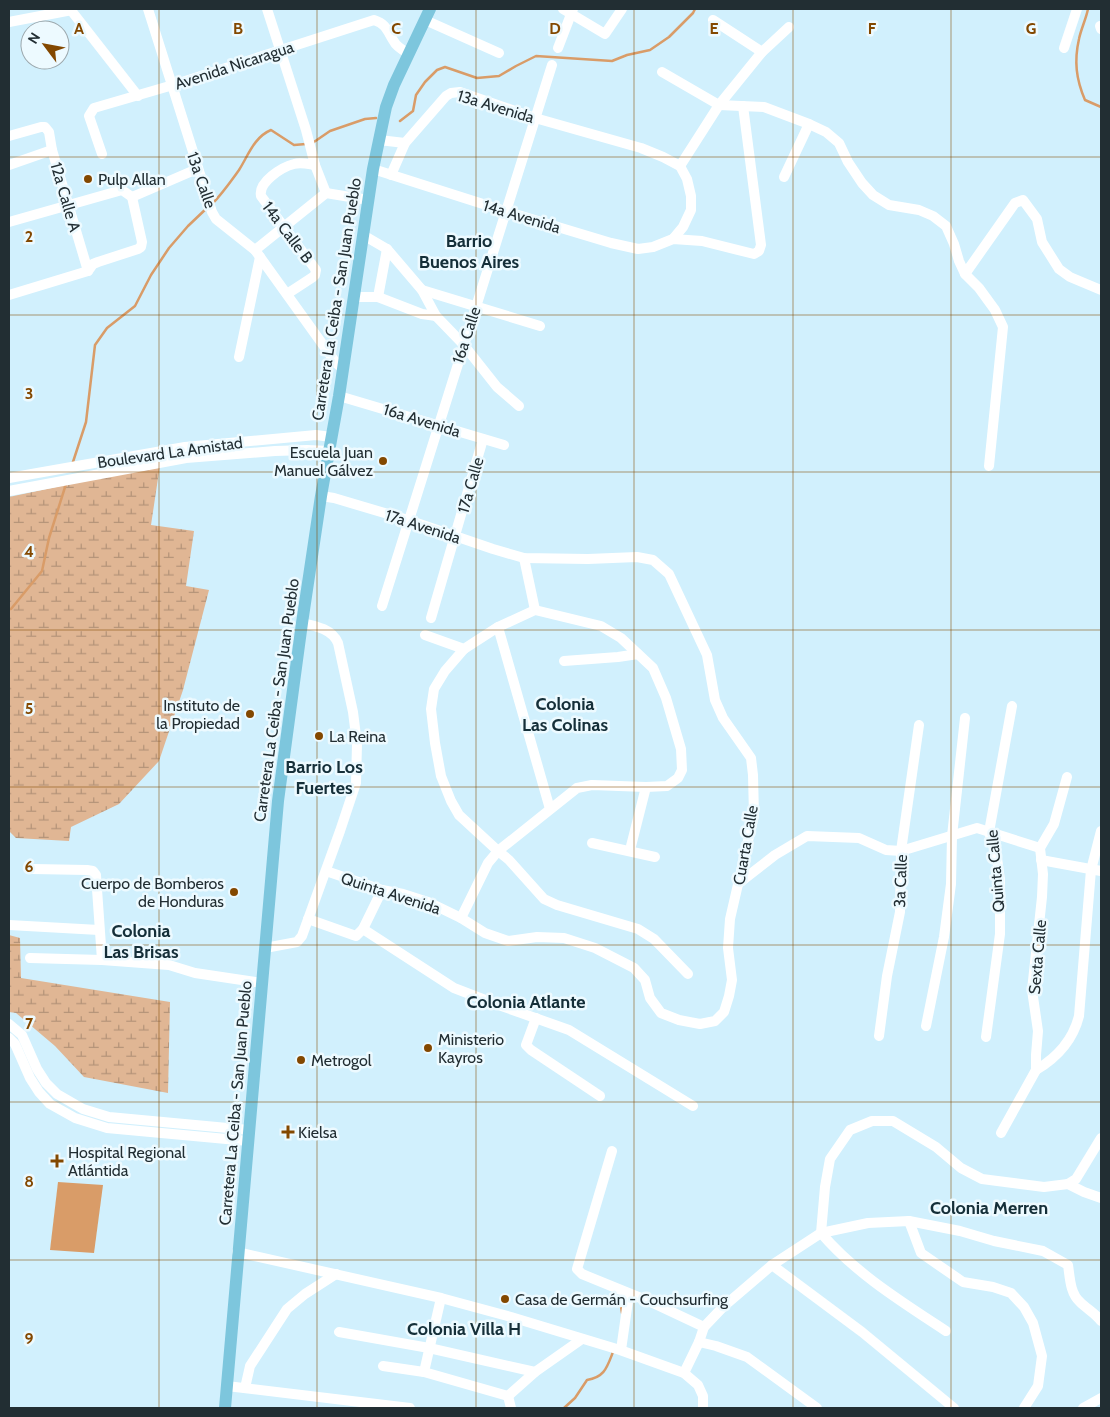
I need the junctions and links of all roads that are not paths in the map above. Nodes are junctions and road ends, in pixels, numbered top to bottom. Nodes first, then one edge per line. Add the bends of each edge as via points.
1 (148, 9) edge
2 (267, 9) edge
3 (622, 9) edge
4 (1077, 9) edge
5 (71, 10) edge
6 (569, 10) edge
7 (427, 14) edge
8 (713, 20) dead end
9 (9, 22) edge
10 (789, 27) dead end
11 (558, 48) dead end
12 (1064, 48) dead end
13 (280, 51) junction
14 (762, 52) junction
15 (408, 53) junction
16 (499, 53) dead end
17 (552, 65) dead end
18 (662, 72) dead end
19 (173, 85) junction
20 (138, 96) junction
21 (719, 105) junction
22 (743, 106) junction
23 (535, 118) junction
24 (809, 124) junction
25 (9, 136) edge
26 (379, 140) junction
27 (405, 143) junction
28 (52, 150) junction
29 (102, 154) dead end
30 (9, 165) edge
31 (315, 165) junction
32 (680, 166) junction
33 (198, 169) junction
34 (373, 169) junction
35 (391, 175) junction
36 (784, 178) dead end
37 (326, 193) junction
38 (132, 197) junction
39 (368, 200) junction
40 (68, 205) junction
41 (505, 211) junction
42 (9, 222) edge
43 (284, 226) junction
44 (363, 235) junction
45 (673, 239) junction
46 (387, 249) junction
47 (257, 253) junction
48 (88, 271) junction
49 (965, 274) junction
50 (422, 290) junction
51 (1101, 290) edge
52 (286, 294) junction
53 (9, 295) edge
54 (354, 297) junction
55 (378, 297) junction
56 (476, 306) junction
57 (436, 316) junction
58 (540, 326) dead end
59 (463, 344) junction
60 (239, 357) dead end
61 (343, 369) junction
62 (339, 396) junction
63 (519, 406) dead end
64 (438, 425) junction
65 (331, 437) junction
66 (483, 439) junction
67 (504, 445) dead end
68 (329, 451) junction
69 (989, 466) dead end
70 (9, 478) edge
71 (9, 491) edge
72 (322, 496) junction
73 (408, 520) junction
74 (455, 537) junction
75 (524, 558) junction
76 (662, 566) joint
77 (382, 606) dead end
78 (535, 610) junction
79 (431, 618) dead end
80 (302, 623) junction
81 (498, 627) junction
82 (425, 635) dead end
83 (464, 649) junction
84 (638, 654) junction
85 (564, 661) dead end
86 (1012, 706) dead end
87 (965, 718) dead end
88 (920, 725) dead end
89 (1067, 777) dead end
90 (646, 788) junction
91 (550, 809) junction
92 (1101, 831) edge
93 (989, 832) junction
94 (952, 836) junction
95 (592, 843) dead end
96 (1040, 848) junction
97 (630, 850) junction
98 (498, 851) junction
99 (901, 851) junction
100 (655, 857) dead end
101 (1041, 860) junction
102 (33, 870) dead end
103 (326, 871) junction
104 (1096, 871) edge
105 (739, 883) junction
106 (382, 890) junction
107 (461, 918) junction
108 (308, 919) junction
109 (9, 925) edge
110 (363, 929) junction
111 (99, 930) junction
112 (265, 948) junction
113 (30, 958) dead end
114 (102, 960) junction
115 (688, 974) dead end
116 (262, 983) junction
117 (536, 1018) junction
118 (715, 1021) joint
119 (9, 1024) edge
120 (926, 1026) dead end
121 (879, 1036) dead end
122 (986, 1037) dead end
123 (9, 1038) edge
124 (1036, 1070) junction
125 (600, 1096) dead end
126 (693, 1106) dead end
127 (1000, 1133) dead end
128 (249, 1135) junction
129 (1101, 1138) edge
130 (612, 1151) dead end
131 (1068, 1184) junction
132 (1101, 1198) edge
133 (909, 1221) junction
134 (821, 1233) junction
135 (237, 1252) junction
136 (772, 1265) junction
137 (336, 1274) junction
138 (629, 1294) junction
139 (441, 1298) junction
140 (1100, 1316) edge
141 (704, 1327) junction
142 (946, 1331) dead end
143 (339, 1332) dead end
144 (582, 1338) junction
145 (699, 1342) junction
146 (429, 1348) junction
147 (617, 1349) junction
148 (382, 1366) dead end
149 (424, 1372) junction
150 (535, 1372) junction
151 (684, 1373) junction
152 (227, 1386) junction
153 (245, 1388) junction
154 (508, 1396) junction
155 (1101, 1398) edge
156 (225, 1408) edge
157 (410, 1408) edge
158 (511, 1408) edge
159 (703, 1408) edge
160 (817, 1408) edge
161 (954, 1408) edge
162 (1024, 1408) edge
163 (1083, 1408) edge

1 - 19 street, 13a Calle
2 - 13 street
3 - 6 street via 605,34
4 - 12 street
5 - 9 street
5 - 20 street
6 - 11 street
7 - 15 main road, Carretera La Ceiba - San Juan Pueblo
7 - 16 street
8 - 14 street
10 - 14 street
13 - 15 street, Avenida Nicaragua via 374,20 382,23 399,48
13 - 19 street, Avenida Nicaragua
13 - 31 street
14 - 21 street
15 - 26 main road, Carretera La Ceiba - San Juan Pueblo via 386,107
17 - 23 street, 16a Calle
18 - 21 street
19 - 20 street, Avenida Nicaragua
19 - 33 street, 13a Calle
20 - 29 street, Avenida Nicaragua via 94,108 91,112 89,116
21 - 22 street
21 - 32 street
22 - 24 street via 764,107
22 - 45 street via 761,244 759,251 754,254 702,241
23 - 27 street, 13a Avenida via 454,92 446,96
23 - 32 street, 13a Avenida via 641,148
23 - 41 street, 16a Calle
24 - 36 street
24 - 49 street via 839,143 848,162 873,195 889,205 919,210 946,226
25 - 28 street, 12a Calle A via 46,127
26 - 27 street
26 - 34 main road, Carretera La Ceiba - San Juan Pueblo
27 - 35 street, 13a Avenida
28 - 30 street
28 - 40 street, 12a Calle A
31 - 37 street
31 - 43 street, 14a Calle B via 295,164 282,169 263,184 261,196
32 - 45 street via 688,179 691,210
33 - 38 street
33 - 47 street, 13a Calle via 216,219
34 - 35 street, 14a Avenida
34 - 39 main road, Carretera La Ceiba - San Juan Pueblo
35 - 41 street, 14a Avenida
37 - 39 street
37 - 43 street
38 - 40 street via 122,190
38 - 48 street via 141,247 93,264
39 - 44 main road, Carretera La Ceiba - San Juan Pueblo
40 - 42 street
40 - 48 street, 12a Calle A
41 - 45 street, 14a Avenida via 638,249
41 - 56 street, 16a Calle
43 - 47 street
43 - 52 street, 14a Calle B via 316,270 313,277
44 - 46 street
44 - 54 main road, Carretera La Ceiba - San Juan Pueblo
46 - 50 street
46 - 55 street
47 - 52 street, 13a Calle
47 - 60 street
48 - 53 street
49 - 51 street via 1015,203 1023,200 1038,220 1042,242 1059,269
49 - 69 street via 995,310 1002,327
50 - 56 street
50 - 57 street
52 - 61 street, 13a Calle
54 - 55 street
54 - 61 main road, Carretera La Ceiba - San Juan Pueblo
55 - 57 street
56 - 58 street
56 - 59 street, 16a Calle
57 - 59 street
59 - 63 street via 497,386
59 - 64 street, 16a Calle
61 - 62 main road, Carretera La Ceiba - San Juan Pueblo
62 - 64 street, 16a Avenida
62 - 65 main road, Carretera La Ceiba - San Juan Pueblo
64 - 66 street, 16a Avenida
64 - 73 street, 16a Calle
65 - 68 main road, Carretera La Ceiba - San Juan Pueblo
65 - 70 street, Boulevard La Amistad via 316,435 185,447
66 - 67 street, 16a Avenida
66 - 74 street, 17a Calle
68 - 71 street, Boulevard La Amistad via 275,451 186,458
68 - 72 main road, Carretera La Ceiba - San Juan Pueblo
72 - 73 street, 17a Avenida
72 - 80 main road, Carretera La Ceiba - San Juan Pueblo
73 - 74 street, 17a Avenida
73 - 77 street, 16a Calle
74 - 75 street, 17a Avenida
74 - 79 street, 17a Calle
75 - 76 street, 17a Avenida via 637,557 653,560
75 - 78 street
76 - 105 street, Cuarta Calle via 670,574 707,655 715,700 723,718 750,758 754,814
78 - 81 street
78 - 84 street via 601,626
80 - 103 street via 322,628 334,636 358,744 356,783
80 - 112 main road, Carretera La Ceiba - San Juan Pueblo via 278,801
81 - 83 street
81 - 91 street
82 - 83 street
83 - 98 street via 434,689 431,709 435,743 441,776 459,815
84 - 85 street
84 - 90 street via 653,668 681,749 682,770 678,778 667,786
86 - 93 street, Quinta Calle
87 - 94 street
88 - 99 street, 3a Calle
89 - 96 street via 1054,824
90 - 91 street via 592,785 577,788
90 - 97 street
91 - 98 street
92 - 104 street
93 - 94 street via 977,828
93 - 96 street
93 - 122 street, Quinta Calle via 1000,880 1000,934
94 - 99 street
94 - 120 street via 948,910
95 - 97 street
96 - 101 street, Sexta Calle
97 - 100 street
98 - 107 street via 488,863
98 - 115 street via 544,899 638,930 654,939
99 - 105 street via 886,850 859,838 807,836 775,855
99 - 121 street, 3a Calle via 900,912
101 - 104 street
101 - 124 street, Sexta Calle via 1042,897 1032,990 1038,1032
102 - 111 street via 92,871 97,882
103 - 106 street, Quinta Avenida
103 - 108 street
104 - 124 street via 1080,1016 1061,1051
105 - 118 street, Cuarta Calle via 730,919 728,948 732,980 724,1012
106 - 107 street, Quinta Avenida via 428,902
106 - 110 street
107 - 118 street, Quinta Avenida via 484,933 508,941 564,938 595,948 634,968 645,980 650,998 661,1013 700,1024
108 - 110 street via 353,936
108 - 112 street via 297,942
109 - 111 street
110 - 117 street via 454,988
111 - 114 street
112 - 116 main road, Carretera La Ceiba - San Juan Pueblo
113 - 114 street
114 - 116 street via 169,965 195,973
116 - 128 main road, Carretera La Ceiba - San Juan Pueblo
117 - 125 street via 526,1045 530,1050
117 - 126 street via 569,1030
119 - 128 street via 22,1035 46,1083 82,1109 108,1117
123 - 128 street via 39,1092 50,1104 75,1118 107,1128
124 - 127 street, Sexta Calle
128 - 135 main road, Carretera La Ceiba - San Juan Pueblo
129 - 131 street via 1076,1179
130 - 138 street via 578,1268 582,1274
131 - 132 street
131 - 134 street via 1044,1187 982,1179 893,1121 872,1121 850,1130 830,1159
133 - 134 street via 868,1224
133 - 140 street via 1043,1251 1068,1265 1072,1291 1080,1302
133 - 162 street via 920,1253 964,1282 1011,1293 1024,1307 1033,1324 1042,1356 1038,1386
134 - 136 street
134 - 142 street via 856,1268
135 - 137 street
135 - 152 main road, Carretera La Ceiba - San Juan Pueblo
136 - 141 street
136 - 161 street via 862,1332
137 - 139 street
137 - 153 street via 287,1309 250,1366
138 - 141 street
138 - 147 street
139 - 144 street
139 - 146 street
141 - 145 street
143 - 146 street
144 - 147 street
144 - 150 street
145 - 151 street
145 - 160 street via 746,1357
146 - 149 street
146 - 150 street
147 - 151 street
148 - 149 street
149 - 154 street
150 - 154 street
151 - 159 street via 698,1385 703,1396
152 - 153 street
152 - 156 main road, Carretera La Ceiba - San Juan Pueblo
153 - 157 street
154 - 158 street
155 - 163 street

